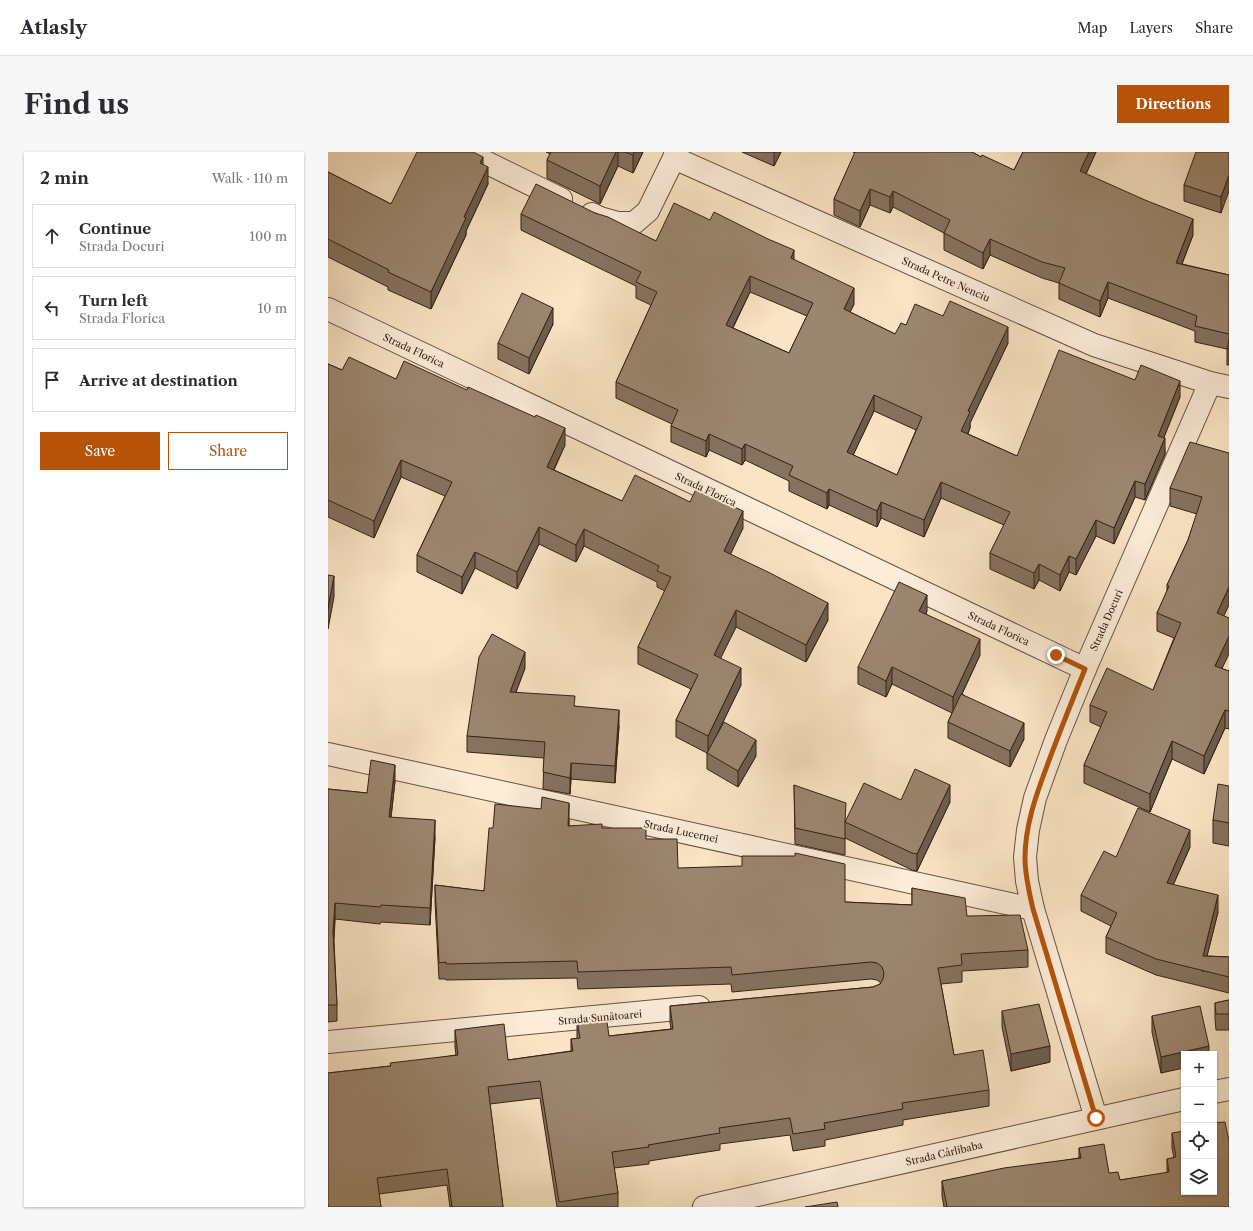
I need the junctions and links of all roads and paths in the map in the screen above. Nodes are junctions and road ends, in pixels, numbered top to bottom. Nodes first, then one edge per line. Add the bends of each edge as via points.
1 (465, 152) edge
2 (675, 155) edge
3 (328, 309) edge
4 (1220, 385) edge
5 (1085, 669) junction
6 (328, 754) edge
7 (1033, 909) junction
8 (722, 1005) edge
9 (328, 1042) edge
10 (1229, 1089) edge
11 (1217, 1091) edge
12 (1181, 1100) edge
13 (1096, 1118) junction
14 (704, 1207) edge

1 - 2 street via 600,218 618,223 634,223 648,211
2 - 4 street, Strada Petre Nenciu via 1094,345
3 - 5 street, Strada Florica
4 - 5 street, Strada Docuri
5 - 7 street, Strada Docuri via 1035,798 1028,830 1025,857
6 - 7 street, Strada Lucernei
7 - 13 street, Strada Docuri
8 - 9 street, Strada Sunătoarei
10 - 11 street
12 - 13 street, Strada Cârlibaba
13 - 14 street, Strada Cârlibaba

